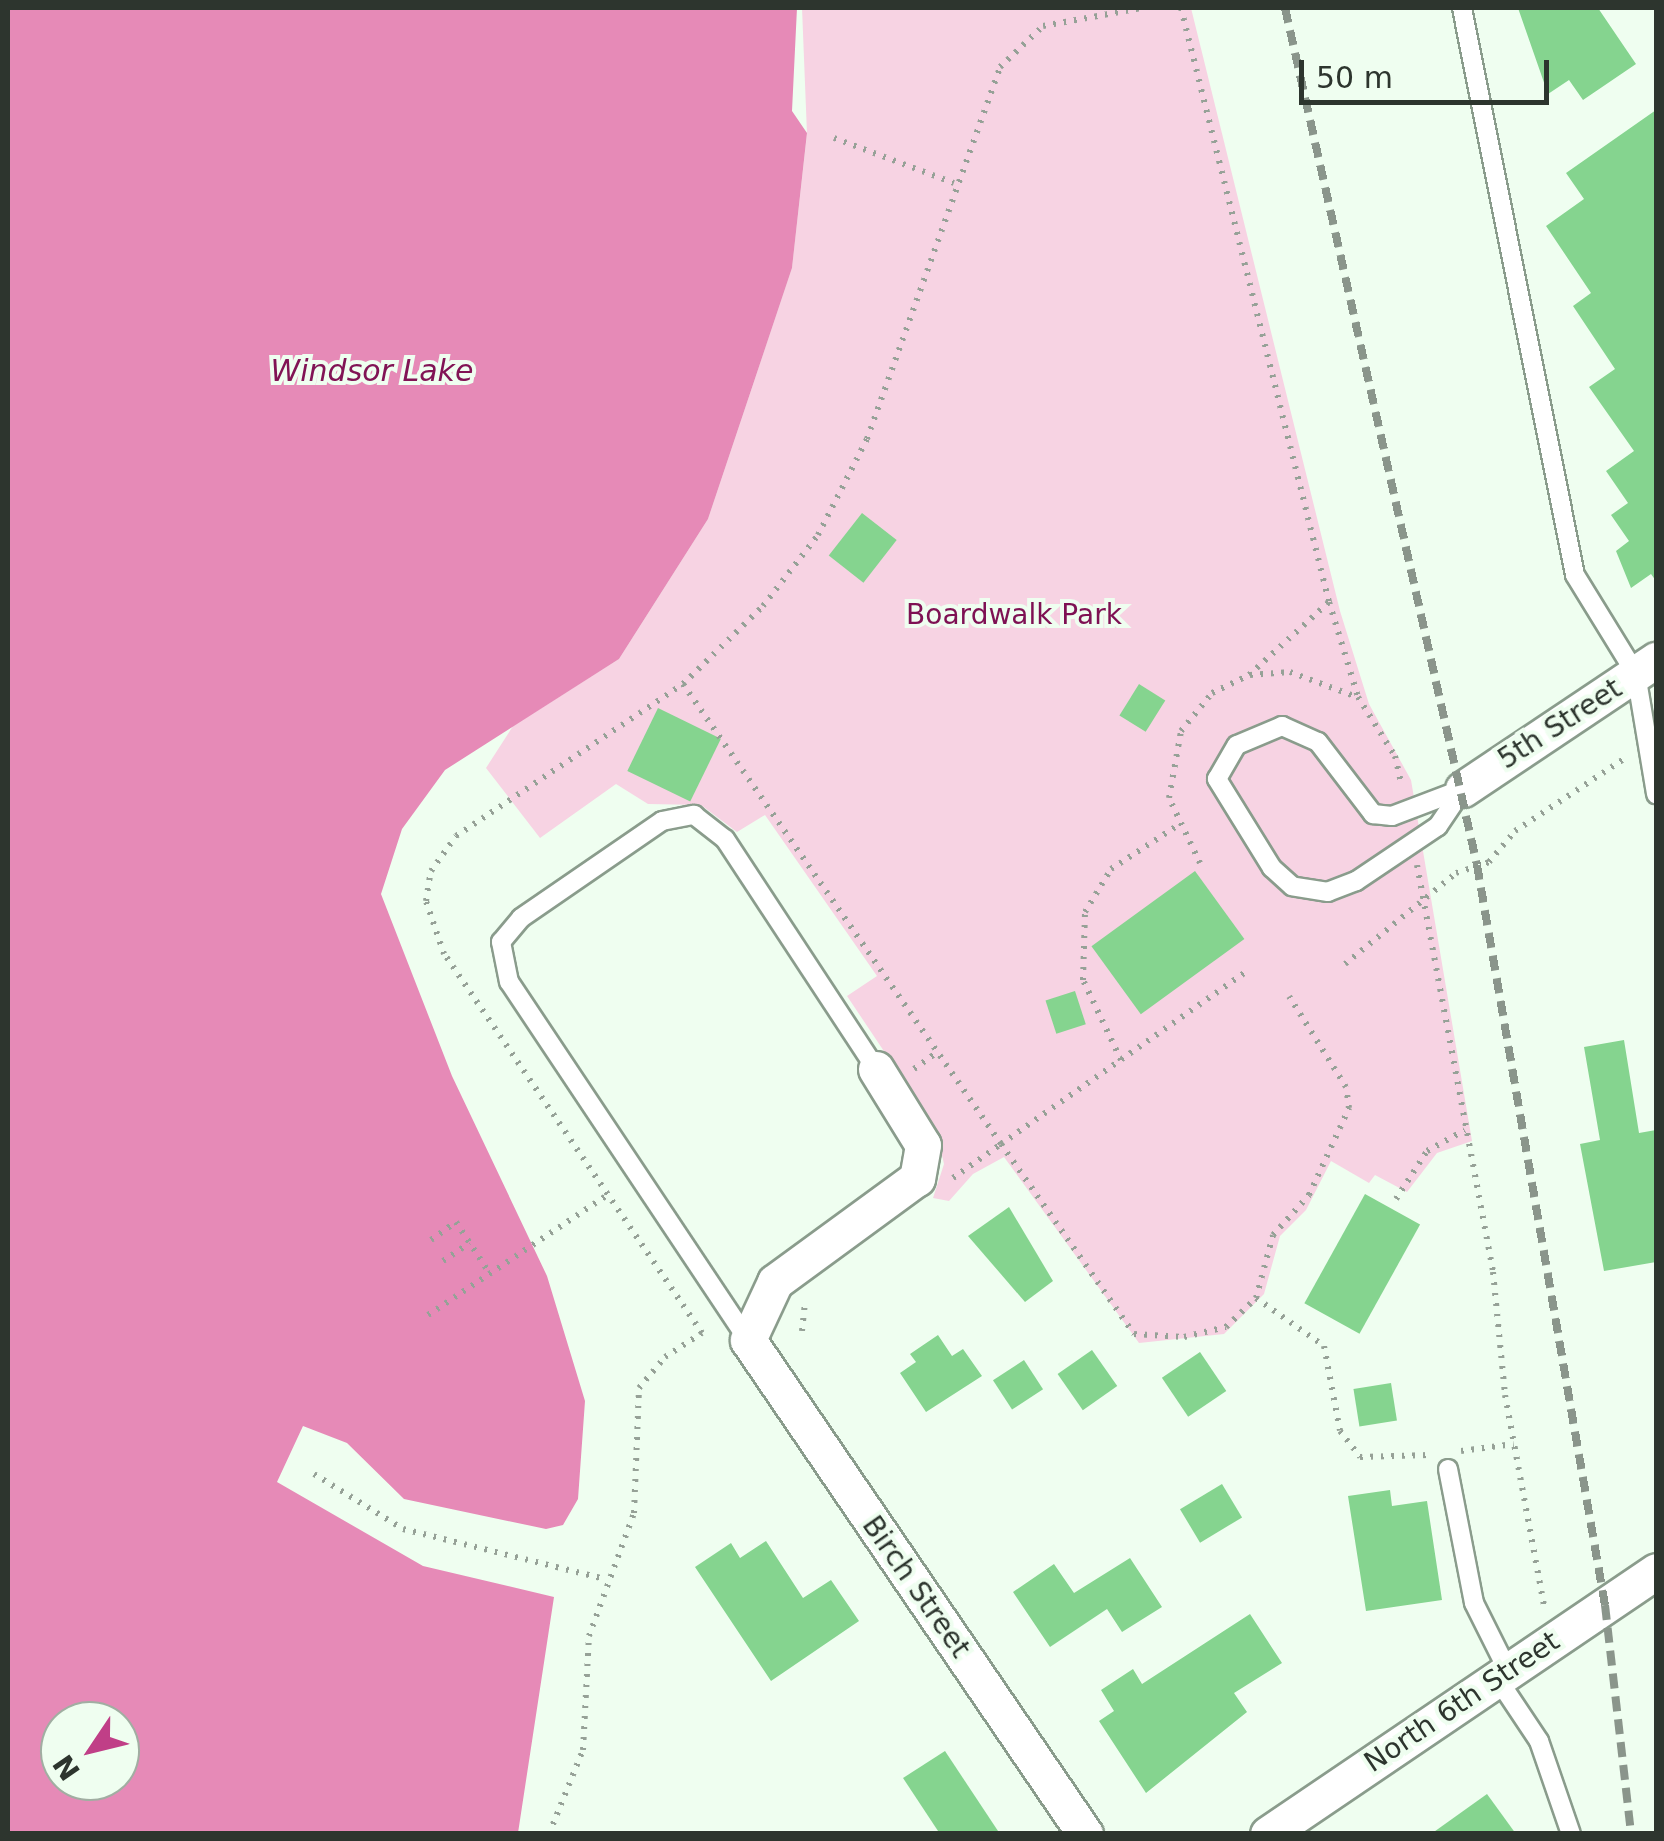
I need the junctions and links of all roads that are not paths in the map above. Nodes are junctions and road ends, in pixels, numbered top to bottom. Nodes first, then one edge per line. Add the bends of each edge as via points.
1 (1462, 8) edge
2 (1646, 667) edge
3 (1463, 788) junction
4 (1656, 794) edge
5 (876, 1069) joint
6 (748, 1340) junction
7 (1448, 1469) dead end
8 (1656, 1570) edge
9 (1502, 1674) junction
10 (1085, 1834) edge
11 (1268, 1834) edge
12 (1571, 1834) edge

1 - 2 lane via 1575,575
2 - 3 street, 5th Street
2 - 4 lane
3 - 3 lane via 1392,816 1373,814 1318,742 1282,726 1237,744 1217,780 1272,868 1310,892 1356,881 1438,826
5 - 6 street via 923,1145 910,1188 775,1282
5 - 6 lane via 725,840 694,815 662,821 521,918 502,942 509,982
6 - 10 street, Birch Street
7 - 9 lane via 1474,1603
8 - 9 street, North 6th Street
9 - 11 street, North 6th Street
9 - 12 lane via 1539,1740

